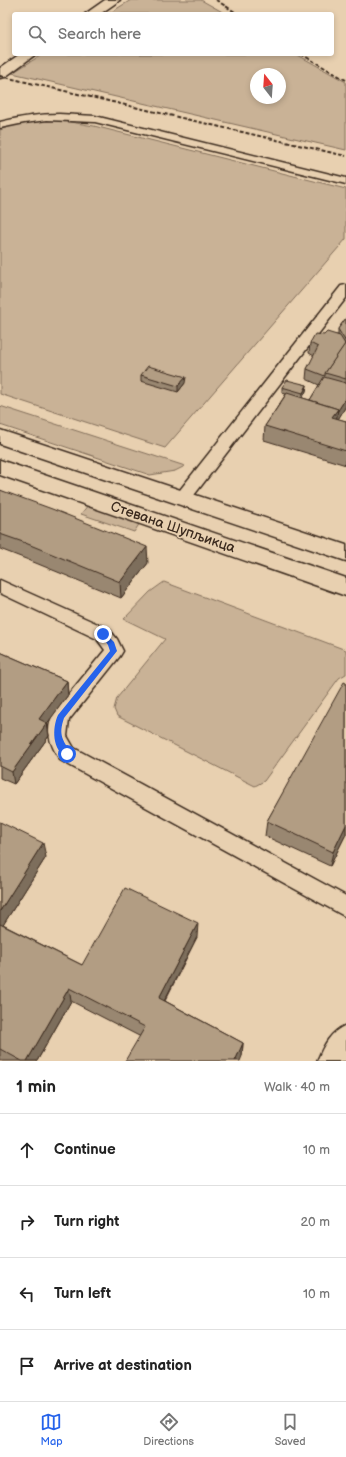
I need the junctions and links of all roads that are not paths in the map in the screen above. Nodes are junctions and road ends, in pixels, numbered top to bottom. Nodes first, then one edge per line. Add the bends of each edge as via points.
1 (114, 0) edge
2 (94, 12) edge
3 (27, 56) edge
4 (0, 74) edge
5 (0, 125) edge
6 (346, 181) edge
7 (346, 289) edge
8 (0, 437) edge
9 (0, 467) edge
10 (182, 499) junction
11 (346, 553) edge
12 (0, 586) edge
13 (346, 587) edge
14 (346, 907) edge
15 (346, 1041) edge
16 (334, 1061) edge

1 - 2 main road
3 - 4 main road
5 - 6 lane via 42,116 95,119
7 - 10 lane
8 - 10 main road
9 - 13 main road, Стевана Шупљикца
10 - 11 main road
12 - 14 lane via 103,634 114,651 61,717 57,728 59,742 67,754
15 - 16 main road

